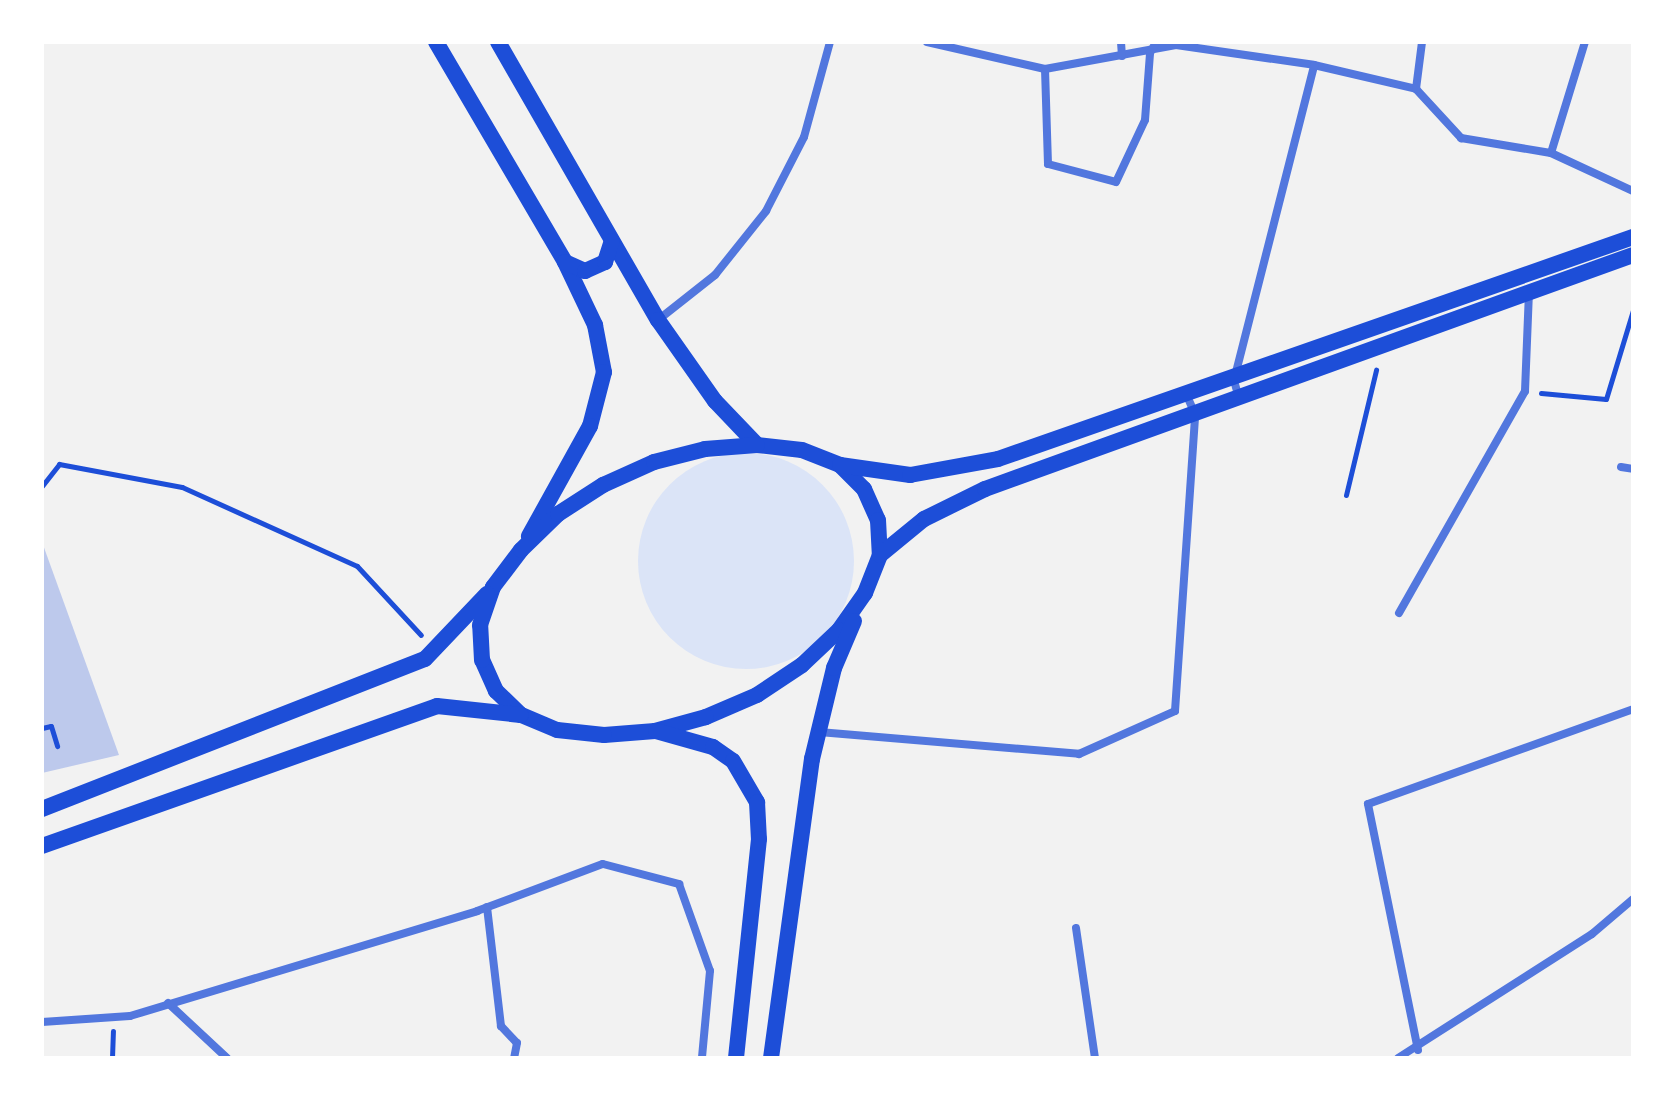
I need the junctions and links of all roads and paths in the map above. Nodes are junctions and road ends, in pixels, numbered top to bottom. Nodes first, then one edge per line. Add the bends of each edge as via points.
1 (436, 42) edge
2 (498, 42) edge
3 (830, 42) edge
4 (927, 42) edge
5 (1121, 42) edge
6 (1156, 42) edge
7 (1422, 42) edge
8 (1585, 42) edge
9 (1150, 53) junction
10 (1122, 56) junction
11 (1314, 65) junction
12 (1045, 69) junction
13 (1416, 89) junction
14 (1551, 153) junction
15 (1633, 191) edge
16 (1633, 237) edge
17 (612, 241) junction
18 (1633, 255) edge
19 (565, 262) junction
20 (1526, 285) junction
21 (1633, 310) edge
22 (658, 320) junction
23 (1382, 346) junction
24 (1234, 380) junction
25 (1525, 391) junction
26 (1187, 396) junction
27 (1239, 398) junction
28 (1195, 414) junction
29 (757, 445) junction
30 (840, 465) junction
31 (1621, 467) dead end
32 (1633, 469) edge
33 (42, 486) edge
34 (1346, 495) dead end
35 (521, 550) junction
36 (880, 555) junction
37 (493, 587) junction
38 (865, 593) junction
39 (1399, 613) dead end
40 (437, 648) junction
41 (1633, 709) edge
42 (521, 715) junction
43 (42, 728) edge
44 (655, 731) junction
45 (818, 732) junction
46 (57, 746) dead end
47 (42, 809) edge
48 (42, 846) edge
49 (1633, 899) edge
50 (487, 907) junction
51 (1076, 928) dead end
52 (168, 1003) junction
53 (114, 1017) junction
54 (42, 1022) edge
55 (1418, 1050) junction
56 (112, 1058) edge
57 (227, 1058) edge
58 (514, 1058) edge
59 (702, 1058) edge
60 (736, 1058) edge
61 (771, 1058) edge
62 (1095, 1058) edge
63 (1398, 1058) edge

1 - 19 main road
2 - 17 main road
3 - 22 street via 804,137 766,211 715,275
4 - 12 street
5 - 10 street
6 - 9 street
7 - 13 street
8 - 14 street
9 - 10 street
9 - 11 street via 1176,45
9 - 12 street via 1145,120 1116,182 1048,164
10 - 12 street
11 - 13 street
11 - 24 street
13 - 14 street via 1461,138
14 - 15 street
16 - 20 main road
17 - 19 main road via 605,262 585,271
17 - 22 main road
18 - 20 main road
19 - 35 main road via 595,325 604,372 590,426
20 - 23 main road
20 - 24 main road
20 - 25 street
21 - 25 path via 1606,399
22 - 29 main road via 715,401
23 - 27 main road
23 - 34 path
24 - 26 main road
24 - 27 street
25 - 39 street
26 - 28 street
26 - 30 main road via 998,459 910,475
27 - 28 main road
28 - 36 main road via 985,489 924,519
28 - 45 street via 1175,711 1079,754
29 - 30 main road via 802,450
29 - 35 main road via 705,449 616,479 558,514
30 - 36 main road via 864,489 874,510
31 - 32 street
33 - 40 path via 59,464 182,487 357,566
35 - 37 main road
36 - 38 main road
37 - 40 main road
37 - 42 main road via 480,625 482,660 496,691
38 - 44 main road via 839,630 780,680 706,717
38 - 45 main road via 834,668
40 - 47 main road via 425,659 351,690
41 - 55 street via 1368,804
42 - 44 main road via 557,730 604,735
42 - 48 main road via 437,706
43 - 46 path via 51,726
44 - 60 main road via 713,747 733,761 757,802 759,839
45 - 61 main road via 781,951
49 - 55 street via 1592,934
50 - 52 street
50 - 58 street via 501,1026 517,1043
50 - 59 street via 603,864 679,884 710,971
51 - 62 street
52 - 53 street
52 - 57 street
53 - 54 street
53 - 56 path
55 - 63 street

